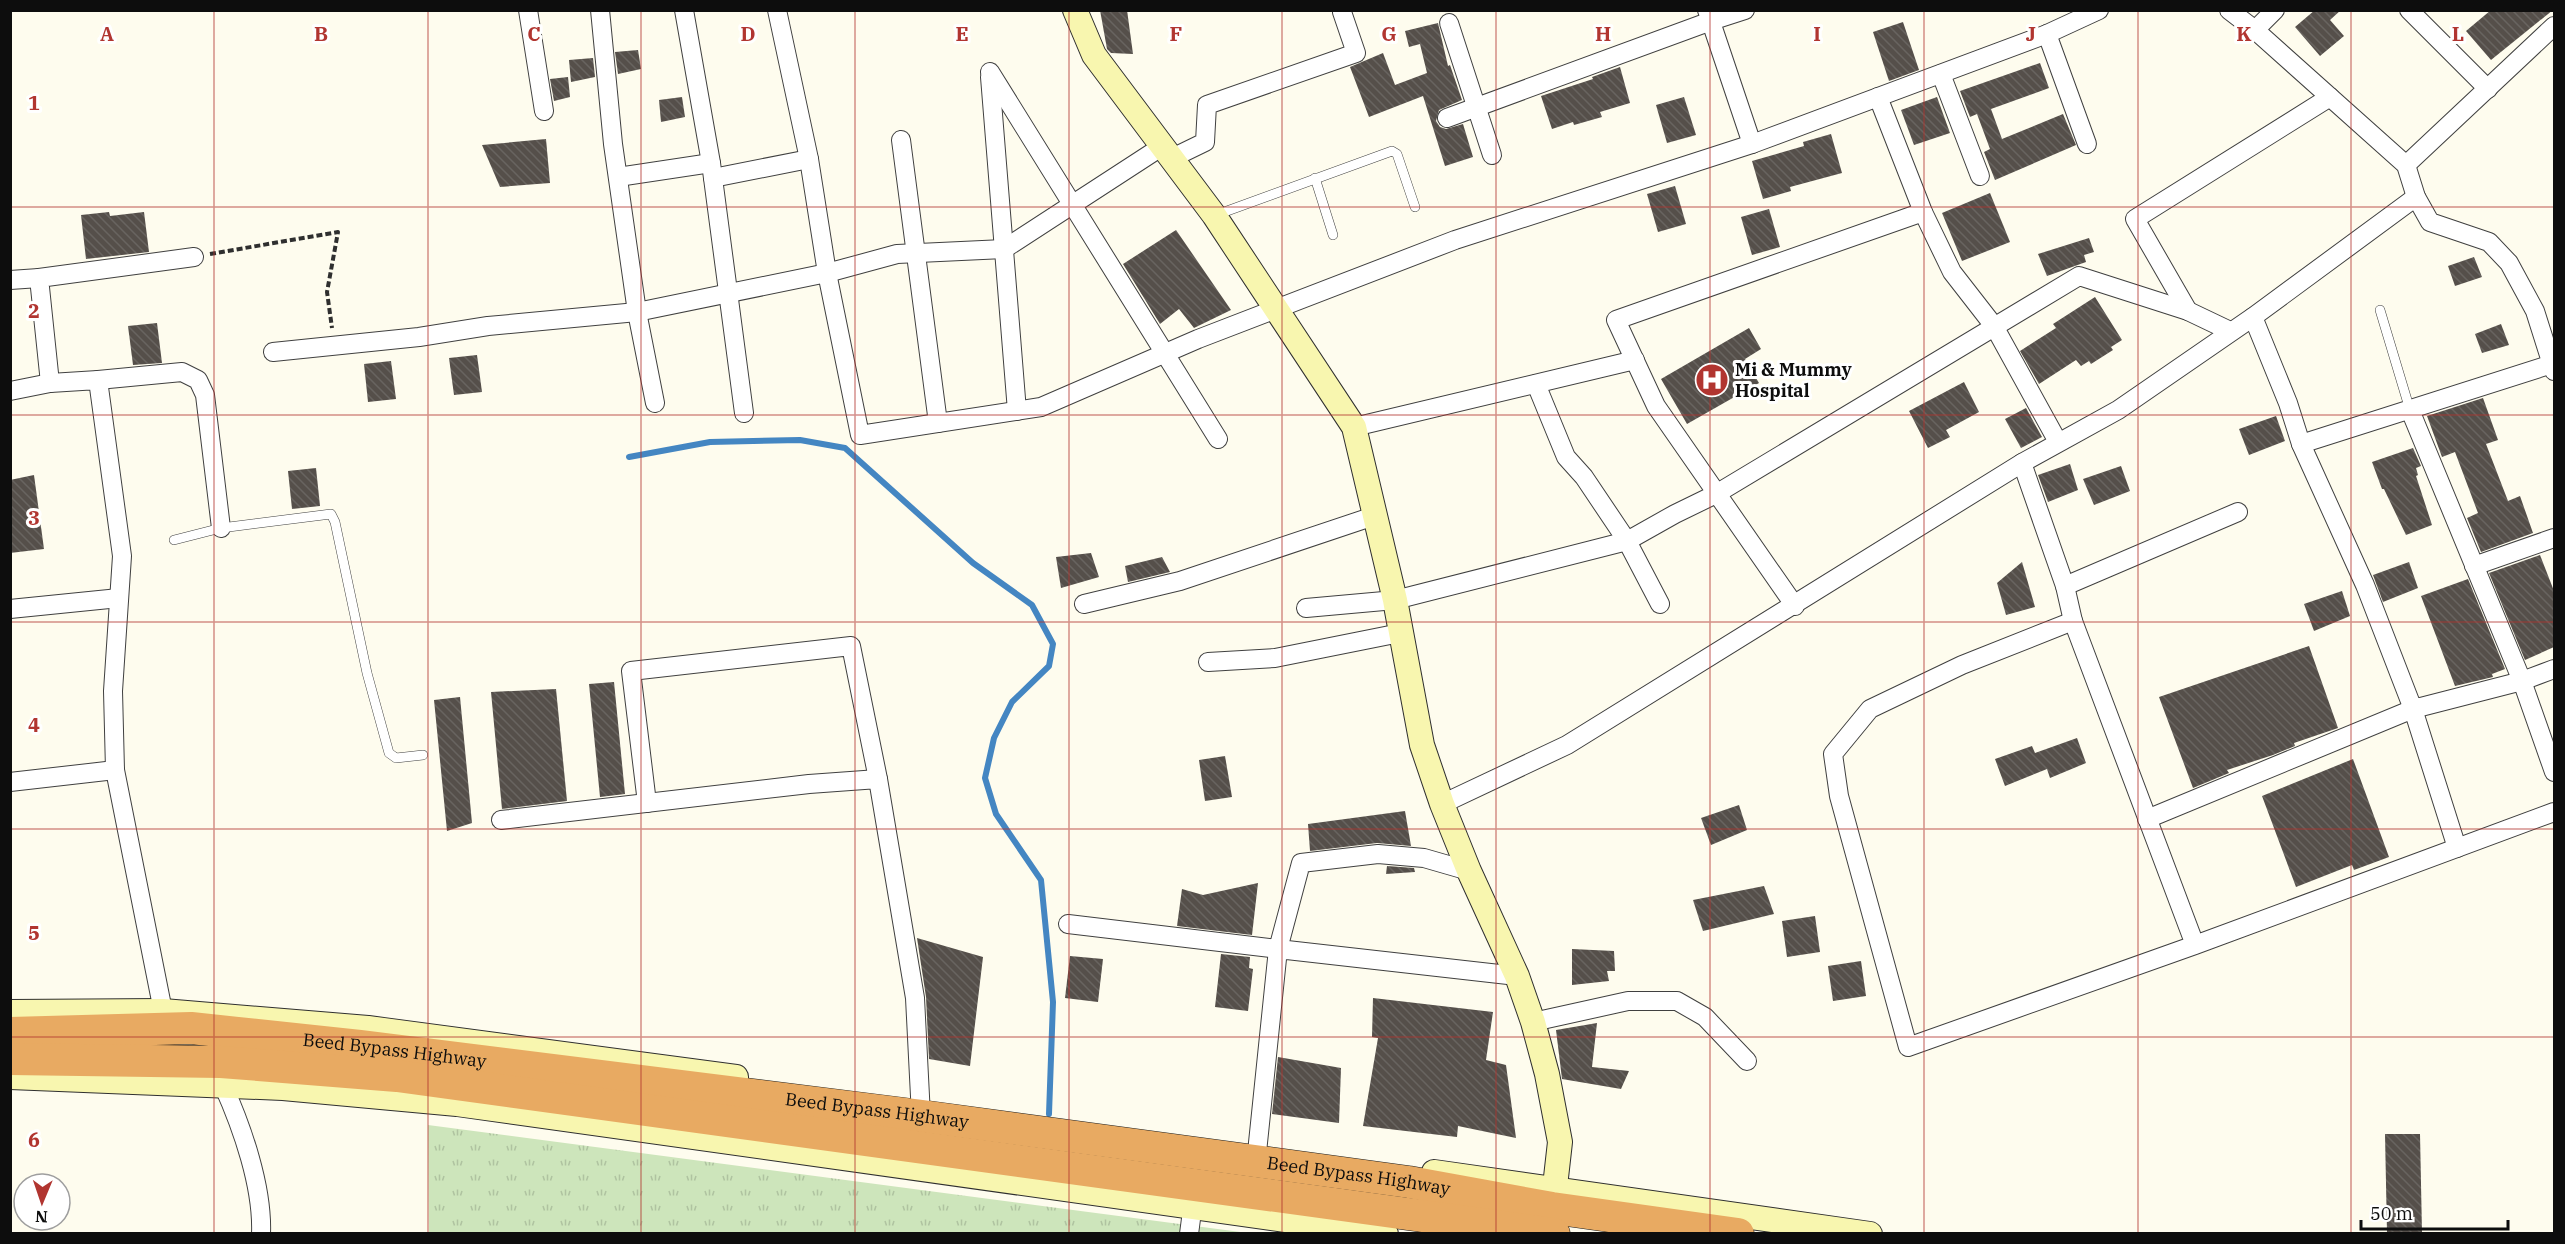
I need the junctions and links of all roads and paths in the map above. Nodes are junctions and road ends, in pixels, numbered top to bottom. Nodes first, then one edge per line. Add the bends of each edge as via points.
1 (528, 10) edge
2 (600, 10) edge
3 (684, 10) edge
4 (777, 10) edge
5 (1075, 10) edge
6 (1745, 10) edge
7 (2099, 10) edge
8 (2229, 10) edge
9 (2275, 10) edge
10 (2409, 10) edge
11 (1342, 12) edge
12 (1709, 16) edge
13 (1449, 23) dead end
14 (2554, 26) edge
15 (2255, 30) junction
16 (2047, 34) junction
17 (1941, 74) junction
18 (2488, 88) junction
19 (1878, 97) junction
20 (2330, 97) junction
21 (1475, 108) junction
22 (544, 111) dead end
23 (1447, 118) dead end
24 (901, 140) dead end
25 (1752, 144) junction
26 (2086, 144) dead end
27 (1165, 153) junction
28 (1492, 155) dead end
29 (809, 159) junction
30 (2406, 165) junction
31 (712, 170) junction
32 (1980, 176) dead end
33 (618, 177) junction
34 (1315, 178) junction
35 (2416, 197) junction
36 (1070, 205) junction
37 (1416, 207) dead end
38 (1923, 212) junction
39 (1214, 215) junction
40 (1333, 235) dead end
41 (1004, 249) junction
42 (916, 254) junction
43 (194, 257) joint
44 (827, 273) junction
45 (39, 278) junction
46 (10, 280) edge
47 (727, 293) junction
48 (1276, 307) junction
49 (2380, 310) dead end
50 (2188, 311) junction
51 (638, 312) junction
52 (2253, 317) junction
53 (1994, 326) junction
54 (2548, 328) edge
55 (2230, 331) junction
56 (338, 346) junction
57 (273, 352) dead end
58 (1164, 354) junction
59 (1635, 360) junction
60 (2553, 367) edge
61 (98, 380) junction
62 (50, 383) junction
63 (1536, 384) junction
64 (10, 391) edge
65 (655, 403) dead end
66 (2410, 410) junction
67 (1017, 411) junction
68 (744, 413) dead end
69 (938, 423) junction
70 (1354, 428) junction
71 (1218, 439) dead end
72 (2058, 442) junction
73 (2301, 444) junction
74 (2022, 463) junction
75 (1716, 494) junction
76 (2238, 512) dead end
77 (1374, 516) junction
78 (221, 528) junction
79 (2554, 538) edge
80 (174, 540) dead end
81 (1627, 541) junction
82 (2474, 566) junction
83 (2065, 586) junction
84 (119, 598) junction
85 (1395, 600) junction
86 (1084, 604) dead end
87 (1660, 604) dead end
88 (1795, 606) junction
89 (1305, 608) dead end
90 (10, 609) edge
91 (2073, 621) junction
92 (1400, 633) junction
93 (1208, 662) dead end
94 (2554, 669) edge
95 (2522, 681) junction
96 (2413, 710) junction
97 (423, 755) dead end
98 (115, 770) junction
99 (2554, 772) edge
100 (878, 779) junction
101 (10, 782) edge
102 (647, 803) junction
103 (1442, 804) junction
104 (2554, 812) edge
105 (2147, 819) junction
106 (501, 820) dead end
107 (2457, 848) junction
108 (1469, 871) junction
109 (1068, 924) dead end
110 (2195, 945) junction
111 (1278, 949) junction
112 (1517, 976) junction
113 (163, 1011) junction
114 (10, 1012) edge
115 (1533, 1022) junction
116 (10, 1033) edge
117 (10, 1059) edge
118 (1747, 1061) dead end
119 (10, 1077) edge
120 (223, 1085) junction
121 (696, 1104) junction
122 (921, 1109) junction
123 (1256, 1154) junction
124 (1194, 1196) junction
125 (1552, 1219) edge
126 (261, 1233) edge
127 (1189, 1233) edge
128 (1386, 1233) edge
129 (1738, 1233) edge
130 (1870, 1233) edge

1 - 22 street
2 - 33 street
3 - 31 street
4 - 29 street
5 - 27 street via 1094,55
6 - 12 street
7 - 16 street
8 - 15 street
9 - 15 street
10 - 18 street
11 - 27 street via 1356,52 1207,105 1205,142
12 - 21 street
12 - 25 street
13 - 21 street
14 - 18 street
15 - 20 street
16 - 17 street
16 - 26 street
17 - 19 street
17 - 32 street
18 - 30 street
19 - 25 street
19 - 38 street
20 - 30 street
20 - 50 street via 2135,219
21 - 23 street
21 - 28 street
24 - 42 street
25 - 48 street via 1455,240
27 - 36 street
27 - 39 street
29 - 31 street
29 - 44 street
30 - 35 street
31 - 33 street
31 - 47 street
33 - 51 street
34 - 37 lane via 1392,151 1397,154
34 - 39 lane
34 - 40 lane
35 - 52 street
35 - 54 street via 2430,222 2489,243 2509,263
36 - 41 street
36 - 41 street via 990,72
36 - 58 street
38 - 53 street via 1952,272
38 - 59 street via 1616,320
39 - 48 street
41 - 42 street
41 - 67 street
42 - 44 street via 897,254
42 - 69 street
43 - 45 street
43 - 56 path via 338,232 327,292 329,320
44 - 47 street
44 - 69 street via 860,435
45 - 46 street
45 - 62 street
47 - 51 street
47 - 68 street
48 - 58 street
48 - 70 street
49 - 66 lane
50 - 53 street via 2079,276
50 - 55 street
51 - 56 street
51 - 65 street
52 - 55 street
52 - 73 street
53 - 72 street
53 - 75 street
54 - 60 street
55 - 72 street via 2118,410
56 - 57 street
58 - 67 street via 1041,407
58 - 71 street
59 - 63 street
59 - 75 street via 1656,406
60 - 66 street
61 - 62 street
61 - 78 street via 182,372 198,380 205,395
61 - 84 street via 122,556
62 - 64 street
63 - 70 street
63 - 81 street via 1566,457
66 - 73 street
66 - 82 street
67 - 69 street
70 - 77 street
72 - 74 street
73 - 96 street via 2365,585
74 - 83 street
74 - 88 street
75 - 81 street
75 - 88 street
76 - 83 street
77 - 85 street
77 - 86 street via 1180,580
78 - 80 lane
78 - 97 lane via 330,514 389,753 396,758
79 - 82 street
81 - 85 street
81 - 87 street
82 - 95 street
83 - 91 street
84 - 90 street
84 - 98 street via 113,691
85 - 89 street
85 - 92 street
88 - 103 street via 1567,745
91 - 105 street
91 - 110 street via 1962,665 1870,709 1833,754 1839,796 1908,1047
92 - 93 street via 1275,658
92 - 103 street via 1422,745
94 - 95 street
95 - 96 street
95 - 99 street
96 - 105 street
96 - 107 street
98 - 101 street
98 - 113 street
100 - 102 street
100 - 102 street via 851,646 631,671
100 - 122 street via 915,998
102 - 106 street
103 - 108 street
104 - 107 street
105 - 110 street
107 - 110 street
108 - 111 street via 1424,858 1378,854 1301,863
108 - 112 street
109 - 111 street
111 - 112 street
111 - 123 street
112 - 115 street
113 - 114 street
113 - 121 street via 368,1028
115 - 118 street via 1628,1001 1677,1001 1705,1017
115 - 125 street via 1560,1142
116 - 121 highway, Beed Bypass Highway via 191,1028 372,1048
117 - 121 highway, Beed Bypass Highway via 221,1062
119 - 120 street
120 - 121 street via 457,1104
120 - 126 street via 240,1123 262,1213
121 - 122 highway, Beed Bypass Highway
121 - 124 highway, Beed Bypass Highway via 876,1152
122 - 123 highway, Beed Bypass Highway
123 - 125 highway, Beed Bypass Highway via 1409,1182
124 - 125 highway, Beed Bypass Highway
124 - 127 street
124 - 128 street
125 - 129 highway, Beed Bypass Highway
125 - 130 street

